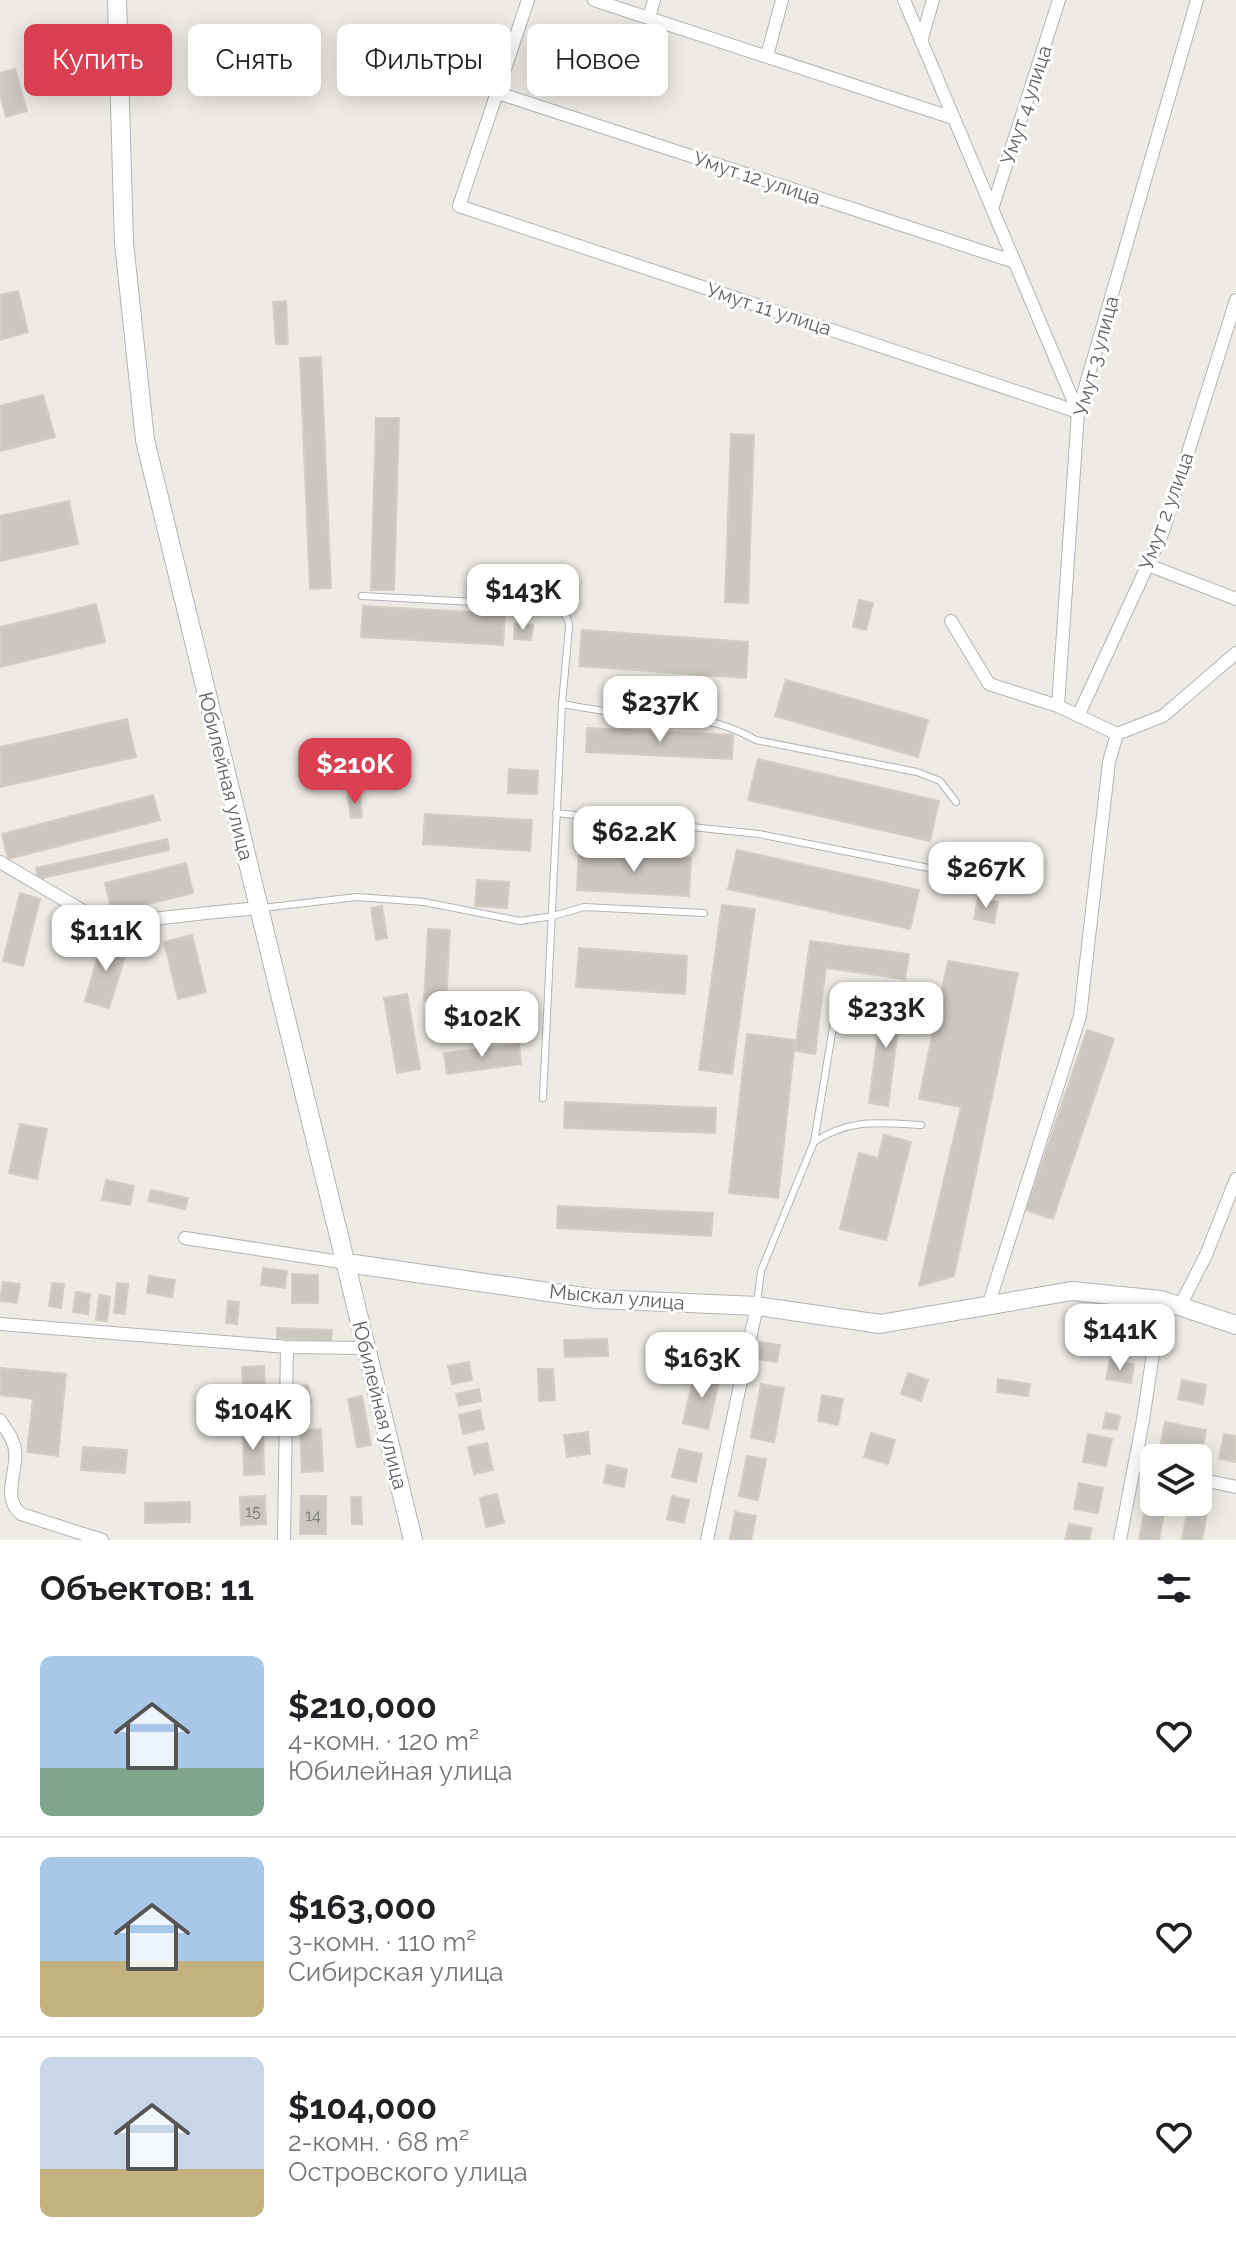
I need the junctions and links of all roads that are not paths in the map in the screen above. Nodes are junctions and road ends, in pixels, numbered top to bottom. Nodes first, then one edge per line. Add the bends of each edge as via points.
1 (117, 0) edge
2 (528, 0) edge
3 (594, 0) edge
4 (654, 0) edge
5 (782, 0) edge
6 (904, 0) edge
7 (933, 0) edge
8 (1059, 0) edge
9 (1197, 0) edge
10 (649, 18) junction
11 (921, 41) junction
12 (511, 53) edge
13 (767, 56) junction
14 (497, 96) edge
15 (507, 96) edge
16 (953, 118) junction
17 (992, 209) junction
18 (1015, 262) junction
19 (1236, 300) edge
20 (1078, 412) junction
21 (1148, 565) junction
22 (362, 596) dead end
23 (1236, 599) edge
24 (951, 621) dead end
25 (1236, 653) edge
26 (562, 704) junction
27 (1058, 706) junction
28 (1078, 716) junction
29 (1117, 734) junction
30 (956, 802) dead end
31 (556, 813) junction
32 (0, 862) edge
33 (929, 868) dead end
34 (258, 908) junction
35 (704, 913) dead end
36 (553, 916) junction
37 (838, 997) dead end
38 (543, 1098) dead end
39 (921, 1125) dead end
40 (814, 1142) junction
41 (1236, 1179) edge
42 (185, 1238) dead end
43 (347, 1263) junction
44 (1161, 1300) junction
45 (989, 1303) junction
46 (1181, 1304) junction
47 (757, 1306) junction
48 (0, 1324) edge
49 (1236, 1325) edge
50 (287, 1347) junction
51 (365, 1348) junction
52 (0, 1420) edge
53 (1135, 1465) junction
54 (1140, 1466) edge
55 (1212, 1482) edge
56 (1236, 1487) edge
57 (102, 1540) edge
58 (284, 1540) edge
59 (413, 1540) edge
60 (707, 1540) edge
61 (1120, 1540) edge

1 - 34 main road, Юбилейная улица via 124,243 145,440
2 - 12 street
3 - 10 street
4 - 10 street
5 - 13 street
6 - 11 street
7 - 11 street
8 - 17 street, Умут 4 улица
9 - 20 street, Умут 3 улица
10 - 13 street
11 - 16 street
13 - 16 street
14 - 20 street, Умут 11 улица via 459,206
15 - 18 street, Умут 12 улица
16 - 17 street
17 - 18 street
18 - 20 street
19 - 21 street, Умут 2 улица
20 - 27 street, Умут 3 улица
21 - 23 street
21 - 28 street, Умут 2 улица
22 - 26 lane via 557,608 569,622
24 - 27 street via 989,684
25 - 29 street via 1163,716
26 - 30 lane via 703,719 756,740 917,772 940,781
26 - 31 lane
27 - 28 street
28 - 29 street
29 - 45 street via 1109,762 1080,1016
31 - 33 lane via 759,834
31 - 36 lane
32 - 34 street via 114,926
34 - 36 lane via 357,897 424,902 520,921
34 - 43 main road, Юбилейная улица
35 - 36 lane via 605,906
36 - 38 lane
37 - 40 lane
39 - 40 lane via 861,1122
40 - 47 lane via 761,1271
41 - 46 street
42 - 43 street, Мыскал улица
43 - 47 main road, Мыскал улица via 597,1299
43 - 51 main road, Юбилейная улица
44 - 45 main road, Мыскал улица via 1072,1291
44 - 46 main road, Мыскал улица
44 - 53 street
45 - 47 main road, Мыскал улица via 880,1324
46 - 49 main road, Мыскал улица
47 - 60 street
48 - 50 street
50 - 51 street
50 - 58 street
51 - 59 main road, Юбилейная улица
52 - 57 street via 15,1449 14,1509
53 - 54 street
53 - 61 street
55 - 56 street

